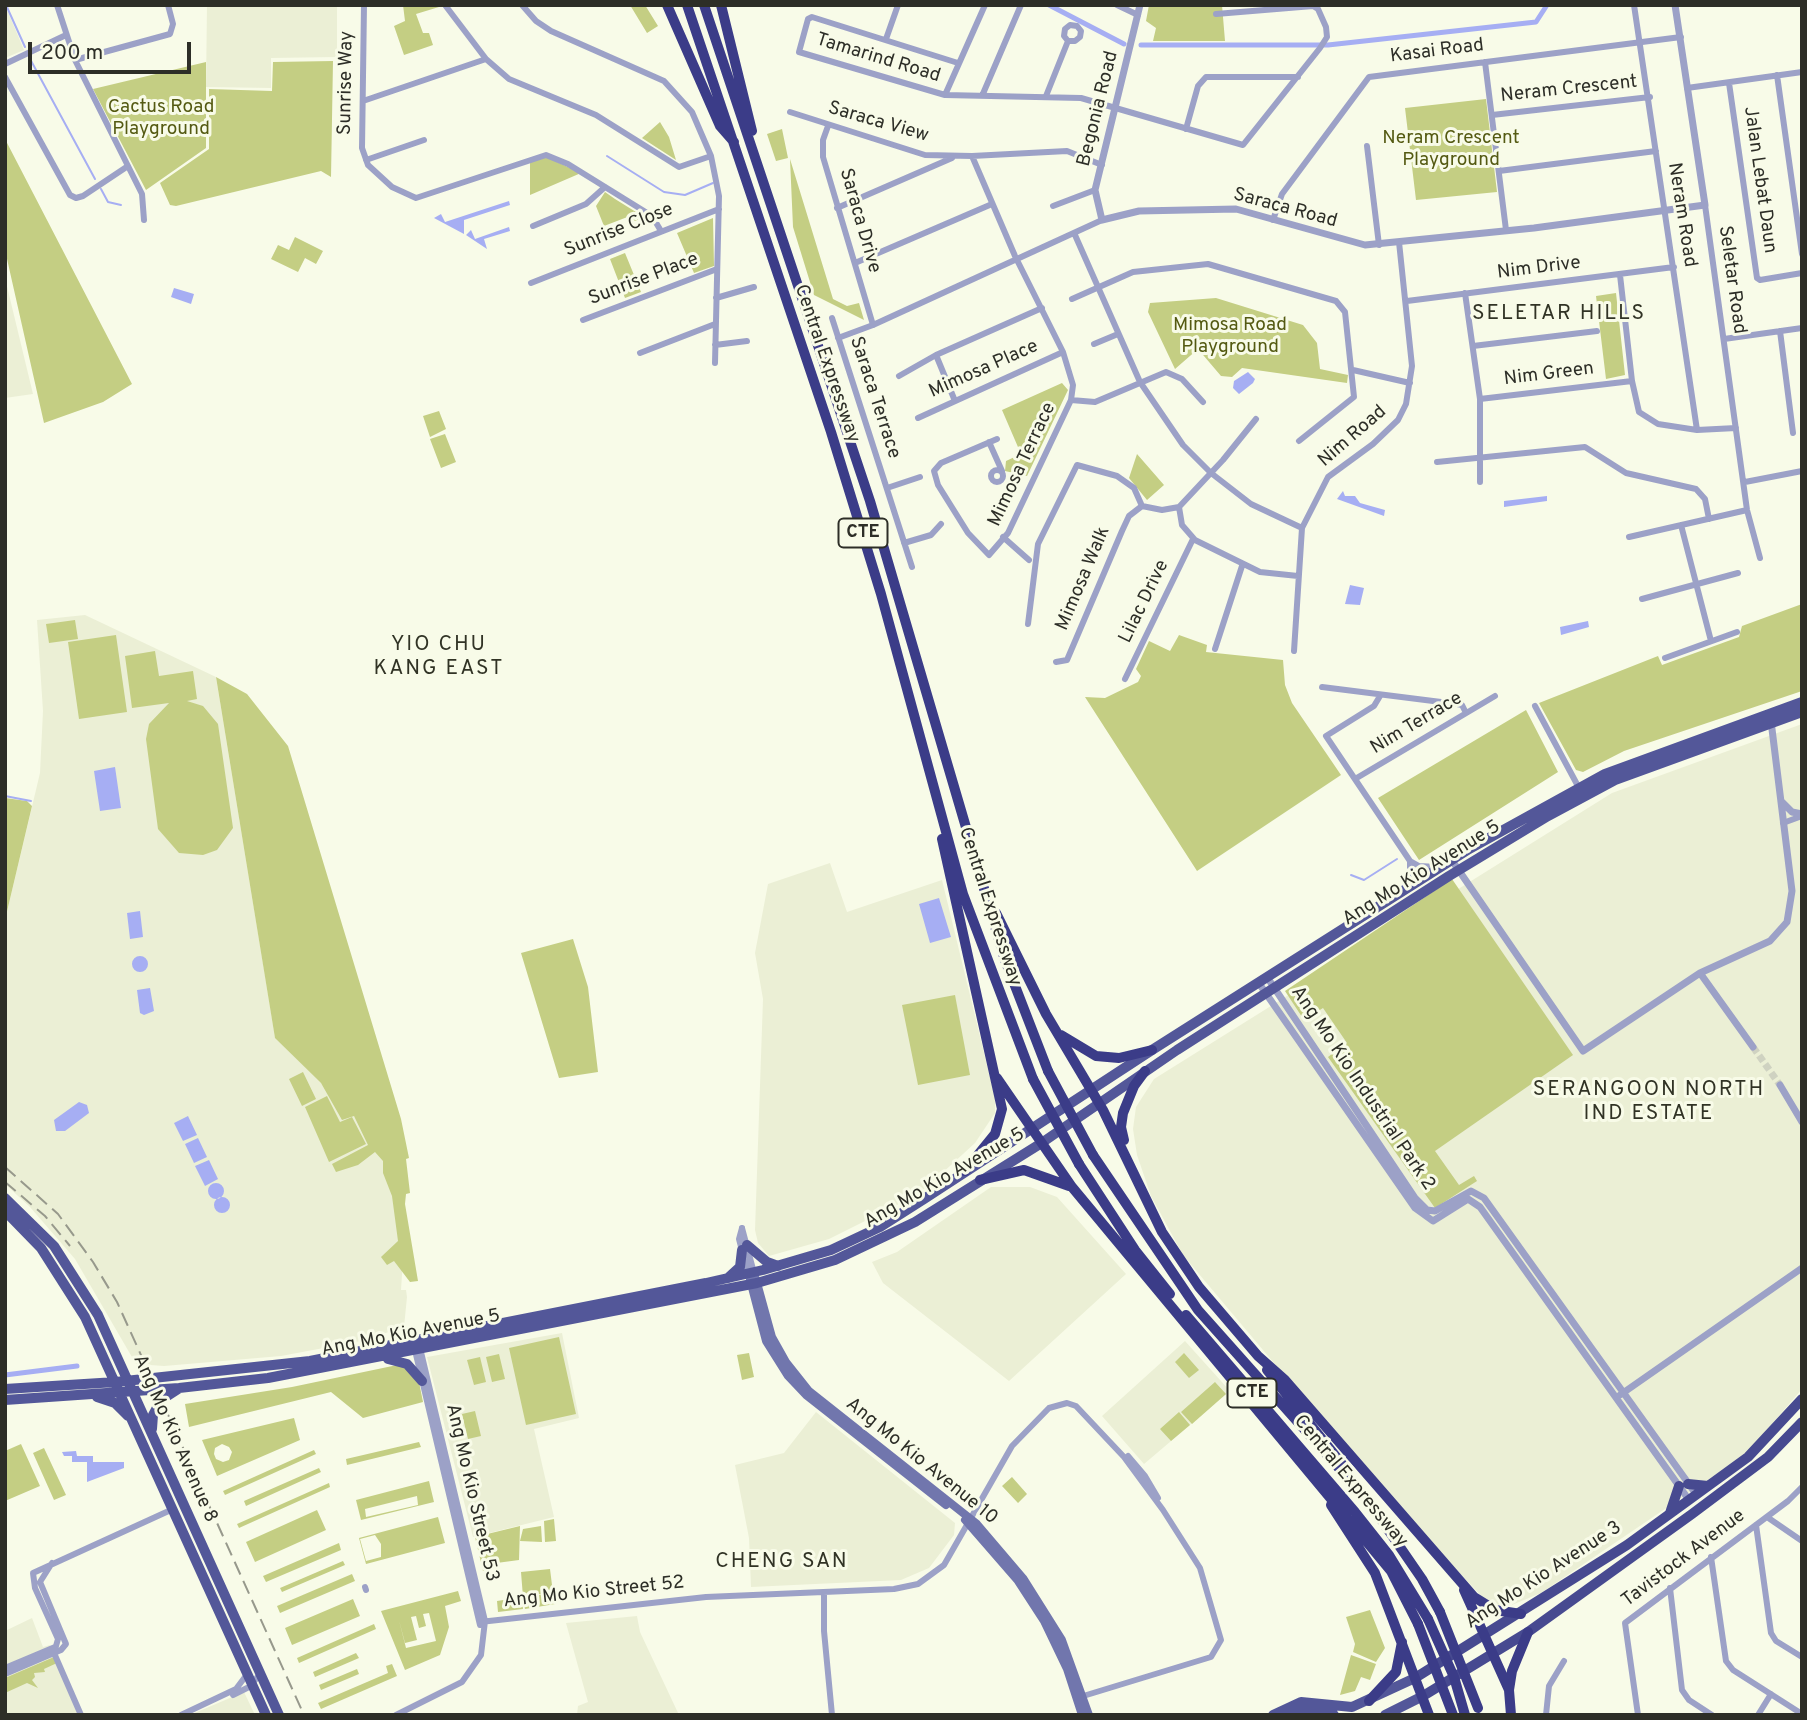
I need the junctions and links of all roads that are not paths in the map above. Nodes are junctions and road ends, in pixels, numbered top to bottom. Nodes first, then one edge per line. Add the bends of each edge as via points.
1 (57, 5) edge
2 (168, 5) edge
3 (364, 5) edge
4 (445, 5) edge
5 (522, 5) edge
6 (667, 5) edge
7 (721, 5) edge
8 (898, 5) edge
9 (985, 5) edge
10 (1021, 5) edge
11 (1117, 5) edge
12 (1140, 5) edge
13 (1634, 5) edge
14 (1675, 5) edge
15 (704, 6) edge
16 (688, 9) edge
17 (1216, 14) dead end
18 (1138, 15) junction
19 (65, 35) junction
20 (1681, 37) junction
21 (886, 39) junction
22 (1068, 41) dead end
23 (1642, 42) junction
24 (486, 59) junction
25 (75, 60) junction
26 (958, 62) junction
27 (1485, 62) junction
28 (5, 64) edge
29 (1802, 72) edge
30 (1777, 75) junction
31 (5, 77) edge
32 (1298, 77) junction
33 (1729, 83) junction
34 (1687, 88) junction
35 (945, 95) junction
36 (982, 96) junction
37 (1046, 96) junction
38 (1650, 97) junction
39 (363, 101) junction
40 (1117, 106) junction
41 (790, 111) dead end
42 (1492, 115) junction
43 (828, 126) junction
44 (1186, 130) junction
45 (424, 140) dead end
46 (751, 141) junction
47 (736, 144) junction
48 (1367, 146) dead end
49 (1656, 151) junction
50 (925, 155) junction
51 (711, 156) junction
52 (972, 156) junction
53 (953, 157) junction
54 (366, 160) junction
55 (1102, 165) junction
56 (128, 166) junction
57 (927, 169) junction
58 (1499, 171) junction
59 (605, 187) junction
60 (1095, 190) junction
61 (992, 204) junction
62 (1705, 205) junction
63 (1053, 206) dead end
64 (837, 208) junction
65 (719, 209) junction
66 (1664, 211) junction
67 (145, 220) dead end
68 (1102, 220) junction
69 (1273, 220) junction
70 (533, 226) dead end
71 (1506, 230) junction
72 (661, 231) junction
73 (1075, 235) junction
74 (1399, 242) junction
75 (1379, 245) junction
76 (1802, 254) edge
77 (1016, 260) junction
78 (855, 263) junction
79 (1674, 267) junction
80 (717, 269) junction
81 (1802, 273) edge
82 (1620, 275) junction
83 (531, 284) dead end
84 (754, 287) dead end
85 (1098, 289) junction
86 (1465, 293) junction
87 (716, 298) junction
88 (1072, 299) dead end
89 (1407, 301) junction
90 (1042, 308) junction
91 (870, 313) junction
92 (832, 318) dead end
93 (887, 319) junction
94 (583, 320) dead end
95 (715, 324) junction
96 (873, 326) junction
97 (1802, 328) edge
98 (1597, 331) dead end
99 (1780, 331) junction
100 (1118, 334) junction
101 (838, 338) junction
102 (1724, 339) junction
103 (747, 341) dead end
104 (1094, 344) dead end
105 (715, 345) junction
106 (1474, 346) junction
107 (1063, 352) junction
108 (640, 353) dead end
109 (936, 355) junction
110 (715, 363) dead end
111 (1353, 370) junction
112 (899, 376) dead end
113 (1632, 381) junction
114 (1140, 382) junction
115 (1410, 383) junction
116 (1480, 399) junction
117 (1071, 400) junction
118 (955, 401) junction
119 (1203, 402) dead end
120 (918, 418) dead end
121 (1255, 418) dead end
122 (1736, 428) junction
123 (1697, 430) junction
124 (1793, 433) dead end
125 (997, 439) dead end
126 (1299, 441) dead end
127 (989, 442) junction
128 (1479, 458) junction
129 (1437, 463) dead end
130 (1002, 471) dead end
131 (1802, 471) edge
132 (1211, 473) junction
133 (920, 477) dead end
134 (1480, 482) dead end
135 (1745, 482) junction
136 (887, 488) junction
137 (1142, 506) junction
138 (1179, 506) junction
139 (1747, 510) junction
140 (1709, 519) junction
141 (941, 524) dead end
142 (1681, 525) junction
143 (1302, 528) junction
144 (1003, 537) junction
145 (1629, 537) dead end
146 (1193, 539) junction
147 (904, 543) junction
148 (1760, 558) dead end
149 (1029, 560) dead end
150 (1242, 566) junction
151 (912, 567) dead end
152 (1738, 573) dead end
153 (1298, 576) junction
154 (1695, 584) junction
155 (1642, 599) dead end
156 (1028, 624) dead end
157 (1737, 632) dead end
158 (1711, 641) junction
159 (1215, 649) dead end
160 (1294, 651) dead end
161 (1665, 658) dead end
162 (1056, 662) dead end
163 (1125, 679) dead end
164 (1322, 687) dead end
165 (1380, 696) junction
166 (1495, 696) dead end
167 (1802, 702) edge
168 (1535, 706) dead end
169 (1802, 712) edge
170 (1466, 713) junction
171 (1770, 718) junction
172 (1355, 779) junction
173 (1579, 788) junction
174 (1781, 801) junction
175 (939, 808) junction
176 (1802, 815) edge
177 (1783, 823) junction
178 (1451, 859) junction
179 (1410, 861) junction
180 (1437, 867) junction
181 (1458, 870) junction
182 (982, 883) junction
183 (1404, 888) junction
184 (1278, 970) junction
185 (1700, 973) junction
186 (1262, 979) junction
187 (1286, 982) junction
188 (1270, 991) junction
189 (1255, 1001) junction
190 (1275, 1008) junction
191 (1056, 1031) junction
192 (1753, 1047) tunnel mouth
193 (1152, 1050) junction
194 (1145, 1071) junction
195 (997, 1078) junction
196 (1780, 1085) tunnel mouth
197 (1091, 1090) junction
198 (1099, 1103) junction
199 (1802, 1122) edge
200 (1031, 1129) junction
201 (1041, 1144) junction
202 (1128, 1160) junction
203 (964, 1171) junction
204 (980, 1180) junction
205 (1072, 1188) junction
206 (5, 1198) edge
207 (5, 1211) edge
208 (745, 1248) junction
209 (779, 1266) junction
210 (1802, 1268) edge
211 (727, 1278) junction
212 (753, 1279) junction
213 (584, 1311) junction
214 (415, 1340) junction
215 (418, 1352) junction
216 (1258, 1356) junction
217 (384, 1358) junction
218 (106, 1360) junction
219 (120, 1360) junction
220 (150, 1378) junction
221 (130, 1381) junction
222 (422, 1381) junction
223 (116, 1382) junction
224 (96, 1384) junction
225 (179, 1388) junction
226 (5, 1389) edge
227 (121, 1392) junction
228 (134, 1392) junction
229 (90, 1395) junction
230 (1620, 1395) junction
231 (1802, 1399) edge
232 (5, 1400) edge
233 (1802, 1422) edge
234 (135, 1425) junction
235 (152, 1432) junction
236 (1755, 1451) junction
237 (1763, 1460) junction
238 (1314, 1476) junction
239 (1683, 1485) junction
240 (1708, 1485) junction
241 (1802, 1487) edge
242 (1692, 1497) junction
243 (1369, 1502) junction
244 (173, 1508) junction
245 (1669, 1513) junction
246 (1767, 1517) junction
247 (969, 1520) junction
248 (1755, 1525) junction
249 (1802, 1541) edge
250 (1711, 1557) junction
251 (1460, 1580) junction
252 (1670, 1588) junction
253 (826, 1592) junction
254 (1521, 1614) junction
255 (235, 1616) junction
256 (224, 1621) junction
257 (1423, 1621) junction
258 (482, 1622) junction
259 (1528, 1632) junction
260 (1484, 1636) junction
261 (1402, 1639) junction
262 (55, 1650) junction
263 (1492, 1654) junction
264 (1802, 1657) edge
265 (1564, 1661) dead end
266 (5, 1668) edge
267 (261, 1673) junction
268 (5, 1674) edge
269 (247, 1674) junction
270 (1415, 1678) junction
271 (252, 1684) junction
272 (1509, 1690) junction
273 (1771, 1694) junction
274 (1423, 1696) junction
275 (1080, 1697) junction
276 (1369, 1701) junction
277 (198, 1707) junction
278 (1479, 1711) edge
279 (1802, 1714) edge
280 (81, 1715) edge
281 (181, 1715) edge
282 (266, 1715) edge
283 (279, 1715) edge
284 (396, 1715) edge
285 (832, 1715) edge
286 (1082, 1715) edge
287 (1089, 1715) edge
288 (1273, 1715) edge
289 (1290, 1715) edge
290 (1334, 1715) edge
291 (1385, 1715) edge
292 (1429, 1715) edge
293 (1453, 1715) edge
294 (1465, 1715) edge
295 (1511, 1715) edge
296 (1546, 1715) edge
297 (1638, 1715) edge
298 (1712, 1715) edge
299 (1758, 1715) edge

1 - 19 street
2 - 25 street via 173,24 170,34
3 - 39 street, Sunrise Way
4 - 24 street
5 - 51 street via 551,31 664,81 692,113
6 - 47 highway via 720,126
7 - 46 highway via 752,120
8 - 21 street, Tamarind Road
9 - 26 street, Tamarind Road
10 - 36 street
11 - 18 street
12 - 18 street, Begonia Road
13 - 23 street, Neram Road
14 - 20 street, Seletar Road
15 - 46 highway, Central Expressway / CTE
16 - 47 highway, Central Expressway / CTE
17 - 32 street via 1312,6 1321,14 1327,37
18 - 40 street, Begonia Road
19 - 25 street
19 - 28 street
20 - 23 street, Kasai Road
20 - 34 street, Seletar Road
21 - 26 street, Tamarind Road
21 - 35 street, Tamarind Road via 812,17 799,51
22 - 37 street
23 - 27 street, Kasai Road
23 - 38 street, Neram Road
24 - 39 street
24 - 51 street via 509,79 611,122 679,167
25 - 56 street
26 - 35 street, Tamarind Road
27 - 42 street, Neram Crescent
27 - 69 street, Kasai Road via 1369,77 1282,194
29 - 30 street
30 - 33 street
30 - 76 street
31 - 56 street via 70,195 83,196
32 - 44 street via 1243,145
32 - 44 street via 1206,77 1198,86
33 - 34 street
33 - 81 street, Jalan Lebat Daun via 1760,280
34 - 62 street, Seletar Road
35 - 36 street
36 - 37 street
37 - 40 street via 1072,96
38 - 42 street, Neram Crescent
38 - 49 street, Neram Road
39 - 54 street, Sunrise Way
40 - 44 street
40 - 55 street, Begonia Road
41 - 43 street, Saraca View
42 - 58 street, Neram Crescent
43 - 50 street, Saraca View
43 - 64 street, Saraca Drive via 823,158
45 - 54 street
46 - 182 highway, Central Expressway / CTE via 870,501
47 - 175 highway, Central Expressway / CTE via 881,594
48 - 75 street
49 - 58 street
49 - 66 street, Neram Road
50 - 53 street, Saraca View
50 - 57 street
51 - 65 street
52 - 53 street, Saraca View
52 - 55 street, Saraca View via 1067,151
52 - 61 street
53 - 57 street
54 - 59 street via 392,187 416,198 546,155
55 - 60 street, Begonia Road
56 - 67 street via 142,194
57 - 64 street
58 - 71 street, Neram Crescent
59 - 70 street via 586,204
59 - 72 street via 652,216
60 - 63 street
60 - 68 street, Begonia Road
61 - 77 street
61 - 78 street
62 - 66 street, Saraca Road
62 - 102 street, Seletar Road
64 - 78 street, Saraca Drive
65 - 72 street, Sunrise Close
65 - 80 street
66 - 71 street, Saraca Road
66 - 79 street, Neram Road
68 - 69 street, Saraca Road via 1139,211 1212,207
68 - 73 street, Saraca Road
69 - 75 street, Saraca Road via 1345,242
71 - 74 street, Saraca Road
72 - 83 street, Sunrise Close
73 - 77 street, Saraca Road
73 - 85 street
74 - 75 street, Saraca Road
74 - 89 street, Nim Road
77 - 90 street, Mimosa Terrace
77 - 93 street, Saraca Road
78 - 91 street, Saraca Drive
79 - 82 street, Nim Drive
79 - 123 street, Neram Road
80 - 87 street
80 - 94 street, Sunrise Place
82 - 86 street, Nim Drive
82 - 113 street
84 - 87 street
85 - 88 street
85 - 100 street
85 - 111 street via 1141,270 1208,264 1336,300 1345,312
86 - 89 street, Nim Drive
86 - 106 street, Nim Green
87 - 95 street
89 - 115 street, Nim Road
90 - 107 street, Mimosa Terrace
90 - 109 street
91 - 93 street
91 - 96 street, Saraca Drive
92 - 101 street, Saraca Terrace
93 - 96 street, Saraca Road
95 - 105 street
95 - 108 street
96 - 101 street, Saraca Road
97 - 99 street
98 - 106 street, Nim Green
99 - 102 street
99 - 124 street
100 - 104 street
100 - 114 street
101 - 136 street, Saraca Terrace
102 - 122 street, Seletar Road
103 - 105 street
105 - 110 street
106 - 116 street, Nim Green
107 - 117 street, Mimosa Terrace via 1073,381
107 - 118 street, Mimosa Place
109 - 112 street
109 - 118 street
111 - 115 street
111 - 126 street via 1354,398
113 - 116 street, Nim Green
113 - 123 street via 1636,407 1643,417
114 - 117 street via 1095,402
114 - 119 street via 1172,373
114 - 132 street via 1183,445
115 - 143 street, Nim Road via 1398,420 1328,477
116 - 128 street
117 - 144 street, Mimosa Terrace
118 - 120 street, Mimosa Place
121 - 132 street
122 - 123 street
122 - 135 street, Seletar Road
125 - 127 street
127 - 130 street
127 - 144 street via 941,463 934,475 968,533 989,555
128 - 129 street
128 - 134 street
128 - 140 street via 1585,447 1626,473 1696,489 1705,499
131 - 135 street
132 - 138 street
132 - 143 street via 1251,504
133 - 136 street, Saraca Terrace
135 - 139 street, Seletar Road
136 - 147 street, Saraca Terrace
137 - 138 street via 1163,510
137 - 156 street via 1132,486 1077,465 1038,544
137 - 162 street, Mimosa Walk via 1129,516 1067,660
138 - 146 street via 1182,525
139 - 140 street
139 - 148 street, Seletar Road
140 - 142 street
141 - 147 street via 931,534
142 - 145 street
142 - 154 street
143 - 153 street, Nim Road
144 - 149 street, Mimosa Terrace
146 - 150 street
146 - 163 street, Lilac Drive
147 - 151 street, Saraca Terrace
150 - 153 street via 1265,574
150 - 159 street
152 - 154 street
153 - 160 street, Nim Road
154 - 155 street
154 - 158 street
157 - 158 street
158 - 161 street
164 - 165 street
165 - 170 street via 1457,704
165 - 172 street via 1374,706 1326,736
166 - 170 street, Nim Terrace
167 - 171 main road, Ang Mo Kio Avenue 5
168 - 173 street
169 - 171 main road, Ang Mo Kio Avenue 5
170 - 172 street, Nim Terrace
171 - 173 main road, Ang Mo Kio Avenue 5 via 1619,768
171 - 174 street
171 - 181 main road, Ang Mo Kio Avenue 5 via 1615,780
172 - 179 street
173 - 178 main road, Ang Mo Kio Avenue 5
174 - 176 street
174 - 177 street
175 - 195 highway via 948,870
175 - 257 highway, Central Expressway / CTE, bridge via 963,894 1033,1079 1079,1164 1135,1250 1188,1317 1389,1555
176 - 177 street
177 - 185 street via 1792,891 1787,922 1770,941
178 - 180 main road, Ang Mo Kio Avenue 5
178 - 181 street
179 - 180 street
179 - 183 street
180 - 183 main road, Ang Mo Kio Avenue 5
181 - 185 street via 1583,1051
181 - 187 main road, Ang Mo Kio Avenue 5
182 - 191 highway
182 - 243 highway, Central Expressway / CTE, bridge via 1005,960 1048,1071 1093,1155 1198,1310
183 - 184 main road, Ang Mo Kio Avenue 5
184 - 186 main road, Ang Mo Kio Avenue 5
184 - 187 street
185 - 192 street
186 - 188 street, Ang Mo Kio Industrial Park 2
186 - 193 main road, Ang Mo Kio Avenue 5
187 - 188 main road, Ang Mo Kio Avenue 5
188 - 189 main road, Ang Mo Kio Avenue 5
188 - 190 street, Ang Mo Kio Industrial Park 2
188 - 230 street, Ang Mo Kio Industrial Park 2 via 1427,1210 1435,1211 1465,1192 1484,1198
189 - 190 street
189 - 194 main road, Ang Mo Kio Avenue 5
190 - 230 street, Ang Mo Kio Industrial Park 2 via 1415,1208 1433,1221 1468,1199 1474,1201
191 - 193 highway via 1096,1056 1119,1058
191 - 197 highway
193 - 197 main road, Ang Mo Kio Avenue 5
194 - 198 main road, Ang Mo Kio Avenue 5
194 - 202 highway via 1123,1113 1121,1128
195 - 200 highway
195 - 203 highway via 1002,1109 995,1134
196 - 199 street
197 - 198 highway
197 - 200 main road, Ang Mo Kio Avenue 5
198 - 201 main road, Ang Mo Kio Avenue 5
198 - 202 highway
200 - 201 highway
200 - 203 main road, Ang Mo Kio Avenue 5
201 - 204 main road, Ang Mo Kio Avenue 5
201 - 205 highway
202 - 216 highway via 1177,1257
203 - 209 main road, Ang Mo Kio Avenue 5 via 880,1227 831,1250
204 - 205 highway via 1024,1170
204 - 212 main road, Ang Mo Kio Avenue 5 via 915,1222 855,1252 799,1272
205 - 238 highway
206 - 219 main road, Ang Mo Kio Avenue 8 via 73,1271
207 - 218 main road, Ang Mo Kio Avenue 8 via 62,1278
208 - 209 main road
208 - 211 main road via 740,1267
208 - 212 street
209 - 212 main road, Ang Mo Kio Avenue 5
210 - 230 street
211 - 212 main road, Ang Mo Kio Avenue 5
211 - 213 main road, Ang Mo Kio Avenue 5
212 - 213 main road, Ang Mo Kio Avenue 5
212 - 247 main road, Ang Mo Kio Avenue 10 via 766,1341 788,1376 858,1438
213 - 214 main road, Ang Mo Kio Avenue 5
213 - 215 main road, Ang Mo Kio Avenue 5
214 - 215 street, Ang Mo Kio Street 53
214 - 220 main road, Ang Mo Kio Avenue 5 via 276,1366
215 - 217 main road, Ang Mo Kio Avenue 5
215 - 222 street, Ang Mo Kio Street 53
215 - 258 street, Ang Mo Kio Street 53
216 - 243 highway
216 - 251 highway via 1285,1380
217 - 222 main road via 407,1364
217 - 225 main road, Ang Mo Kio Avenue 5
218 - 223 main road, Ang Mo Kio Avenue 8
218 - 224 main road
219 - 220 main road
219 - 221 main road, Ang Mo Kio Avenue 8
220 - 221 main road, Ang Mo Kio Avenue 5
221 - 223 main road, Ang Mo Kio Avenue 5
221 - 228 main road, Ang Mo Kio Avenue 8
222 - 258 street, Ang Mo Kio Street 53
223 - 224 main road, Ang Mo Kio Avenue 5
223 - 227 main road, Ang Mo Kio Avenue 8
224 - 226 main road, Ang Mo Kio Avenue 5
225 - 228 main road, Ang Mo Kio Avenue 5
225 - 235 main road via 161,1400 153,1415
227 - 228 main road, Ang Mo Kio Avenue 5
227 - 229 main road, Ang Mo Kio Avenue 5
227 - 234 main road, Ang Mo Kio Avenue 8
228 - 235 main road, Ang Mo Kio Avenue 8
229 - 232 main road, Ang Mo Kio Avenue 5
229 - 234 main road via 115,1403
230 - 239 street, Ang Mo Kio Industrial Park 2
231 - 236 highway, Ang Mo Kio Avenue 3
233 - 237 highway, Ang Mo Kio Avenue 3
234 - 244 main road, Ang Mo Kio Avenue 8
235 - 255 main road, Ang Mo Kio Avenue 8
236 - 237 highway via 1755,1460
236 - 240 highway, Ang Mo Kio Avenue 3
237 - 259 highway, Ang Mo Kio Avenue 3
238 - 257 highway via 1391,1571
238 - 261 highway via 1375,1573
239 - 240 highway
239 - 242 street, Ang Mo Kio Industrial Park 2
239 - 245 highway
240 - 242 highway, Ang Mo Kio Avenue 3
241 - 246 street, Tavistock Avenue
242 - 245 highway, Ang Mo Kio Avenue 3
243 - 278 highway, Central Expressway / CTE, bridge via 1440,1612
244 - 256 main road, Ang Mo Kio Avenue 8
244 - 262 street via 35,1571 58,1639
245 - 254 highway, Ang Mo Kio Avenue 3
246 - 248 street, Tavistock Avenue
246 - 249 street
247 - 253 street, Ang Mo Kio Street 52 via 944,1565 918,1584
247 - 275 main road, Ang Mo Kio Avenue 10 via 1031,1600
247 - 275 street, Ang Mo Kio Street 52 via 1012,1446 1046,1410 1067,1403 1076,1406 1146,1476 1200,1568 1220,1630 1219,1646 1211,1657
248 - 250 street, Tavistock Avenue
248 - 264 street via 1771,1633
250 - 252 street, Tavistock Avenue
250 - 273 street via 1726,1661
251 - 254 highway via 1486,1607
251 - 260 highway
252 - 297 street, Tavistock Avenue via 1628,1619 1623,1628
252 - 298 street via 1682,1690
253 - 258 street, Ang Mo Kio Street 52 via 706,1597
253 - 285 street
254 - 260 highway, Ang Mo Kio Avenue 3
255 - 256 main road via 230,1624
255 - 267 main road, Ang Mo Kio Avenue 8
256 - 269 main road, Ang Mo Kio Avenue 8
257 - 293 highway, bridge
257 - 294 highway, Central Expressway / CTE, bridge via 1454,1677
258 - 284 street, Ang Mo Kio Street 53 via 481,1655 462,1682
259 - 263 highway, Ang Mo Kio Avenue 3
259 - 272 highway
260 - 263 highway
260 - 270 highway, Ang Mo Kio Avenue 3
261 - 270 highway
261 - 276 highway via 1396,1672
262 - 266 street
262 - 268 street
262 - 280 street
263 - 272 highway
263 - 274 highway, Ang Mo Kio Avenue 3
265 - 296 street via 1549,1686
267 - 271 street
267 - 283 main road, Ang Mo Kio Avenue 8
269 - 271 main road, Ang Mo Kio Avenue 8
269 - 277 street via 236,1689
270 - 274 highway
270 - 276 main road, Ang Mo Kio Avenue 3
271 - 277 street
271 - 282 main road, Ang Mo Kio Avenue 8
272 - 295 highway
273 - 279 street
273 - 299 street
274 - 291 main road, Ang Mo Kio Avenue 3
274 - 292 highway
275 - 286 main road, Ang Mo Kio Avenue 10
275 - 287 main road, Ang Mo Kio Avenue 10
276 - 288 main road, Ang Mo Kio Avenue 3 via 1352,1707 1301,1702
277 - 281 street
289 - 290 main road via 1305,1711

